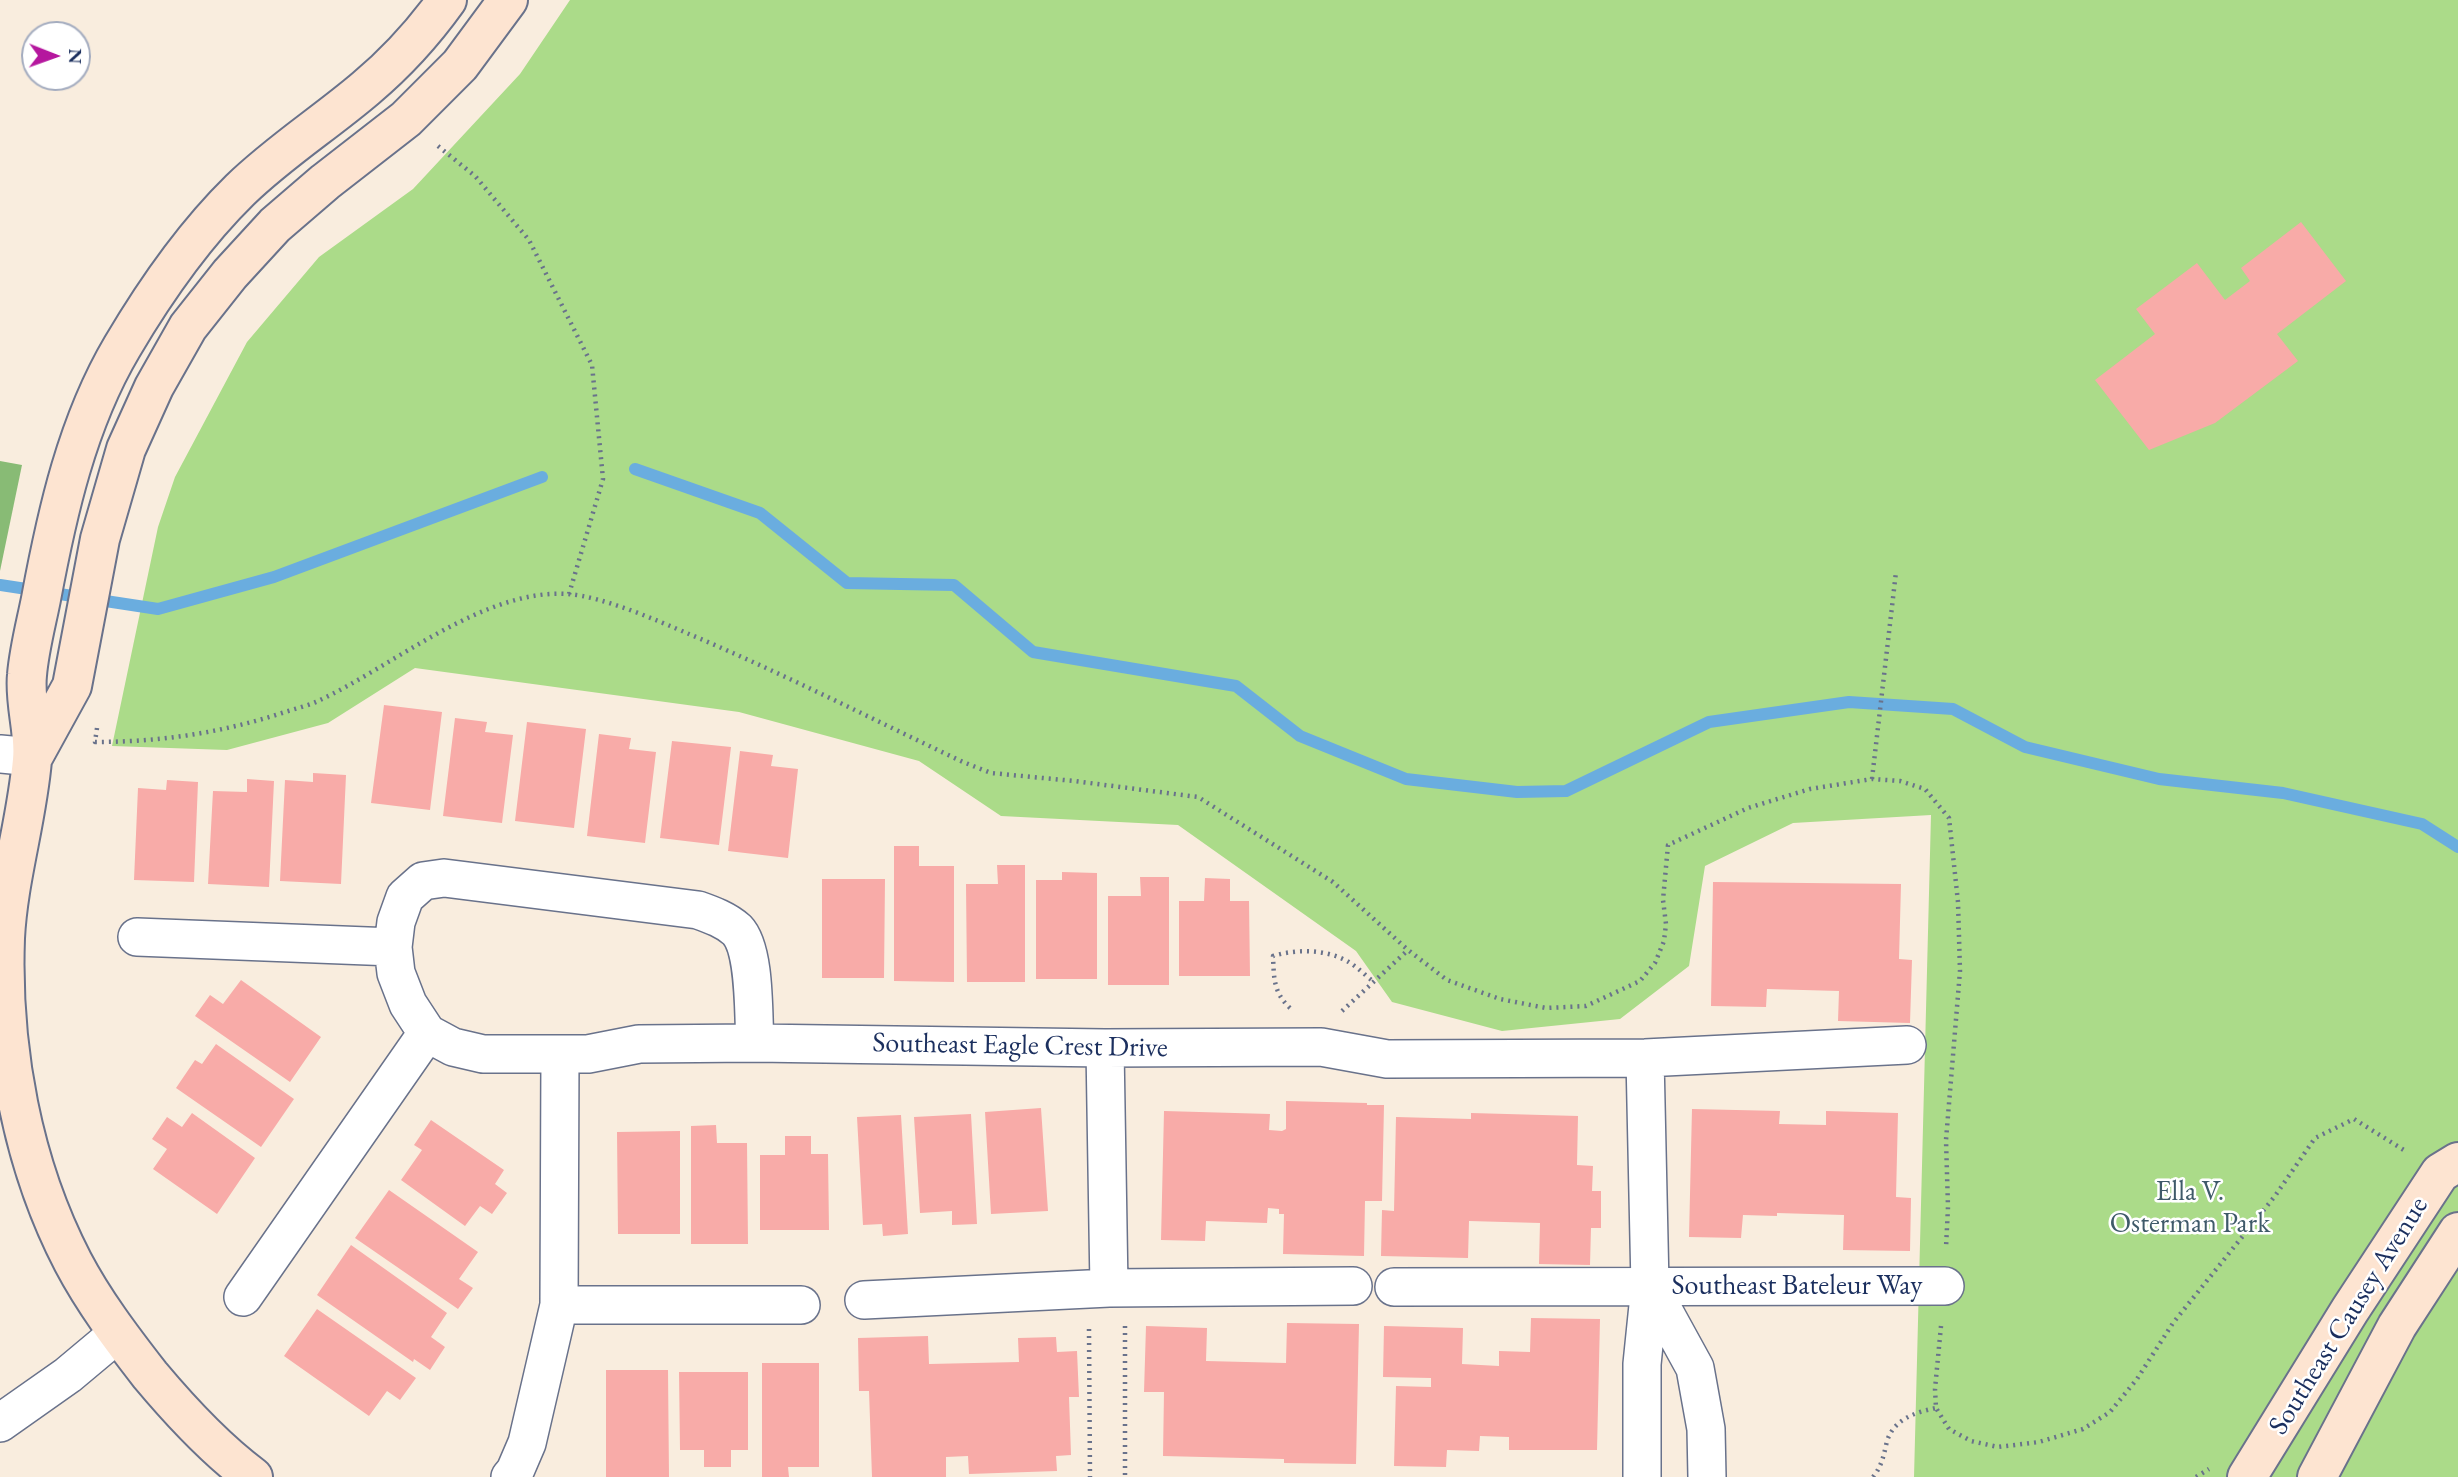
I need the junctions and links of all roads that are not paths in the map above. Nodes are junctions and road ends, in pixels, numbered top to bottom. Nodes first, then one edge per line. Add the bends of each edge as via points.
1 (447, 0) edge
2 (508, 0) edge
3 (16, 756) edge
4 (137, 937) dead end
5 (393, 947) junction
6 (427, 1033) junction
7 (755, 1043) junction
8 (1907, 1045) dead end
9 (1105, 1048) junction
10 (560, 1055) junction
11 (1645, 1058) junction
12 (2449, 1167) edge
13 (2458, 1232) edge
14 (1353, 1286) dead end
15 (1650, 1286) junction
16 (1945, 1286) road end
17 (1394, 1287) dead end
18 (1109, 1288) junction
19 (243, 1297) dead end
20 (864, 1300) dead end
21 (559, 1305) junction
22 (801, 1306) dead end
23 (117, 1334) junction
24 (0, 1423) edge
25 (528, 1460) edge
26 (253, 1477) edge
27 (510, 1477) edge
28 (1642, 1477) edge
29 (1707, 1477) edge
30 (2247, 1477) edge
31 (2317, 1477) edge

1 - 3 street via 426,29 371,84 240,190 195,239 120,351 64,487 26,677
2 - 3 street via 460,65 406,120 275,225 188,327 126,449 100,539 72,686
3 - 23 street via 5,934 10,1056 25,1133 49,1207 73,1261
4 - 5 street
5 - 6 street via 404,994
5 - 7 street via 405,897 424,881 444,878 698,910 738,932 749,954
6 - 10 street, Southeast Eagle Crest Drive via 453,1047 483,1054
6 - 19 street
7 - 9 street, Southeast Eagle Crest Drive
7 - 10 street, Southeast Eagle Crest Drive via 639,1044
8 - 11 street, Southeast Eagle Crest Drive
9 - 11 street, Southeast Eagle Crest Drive via 1320,1035 1387,1059
9 - 18 street
10 - 21 street
11 - 15 street
12 - 30 street, Southeast Causey Avenue via 2350,1310
13 - 31 street, Southeast Causey Avenue via 2397,1326
14 - 18 street
15 - 16 street, Southeast Bateleur Way
15 - 17 street, Southeast Bateleur Way
15 - 28 street via 1642,1364
15 - 29 street via 1695,1368 1706,1429
18 - 20 street
21 - 22 street
21 - 25 street
23 - 24 street
23 - 26 street via 176,1405
25 - 27 street

